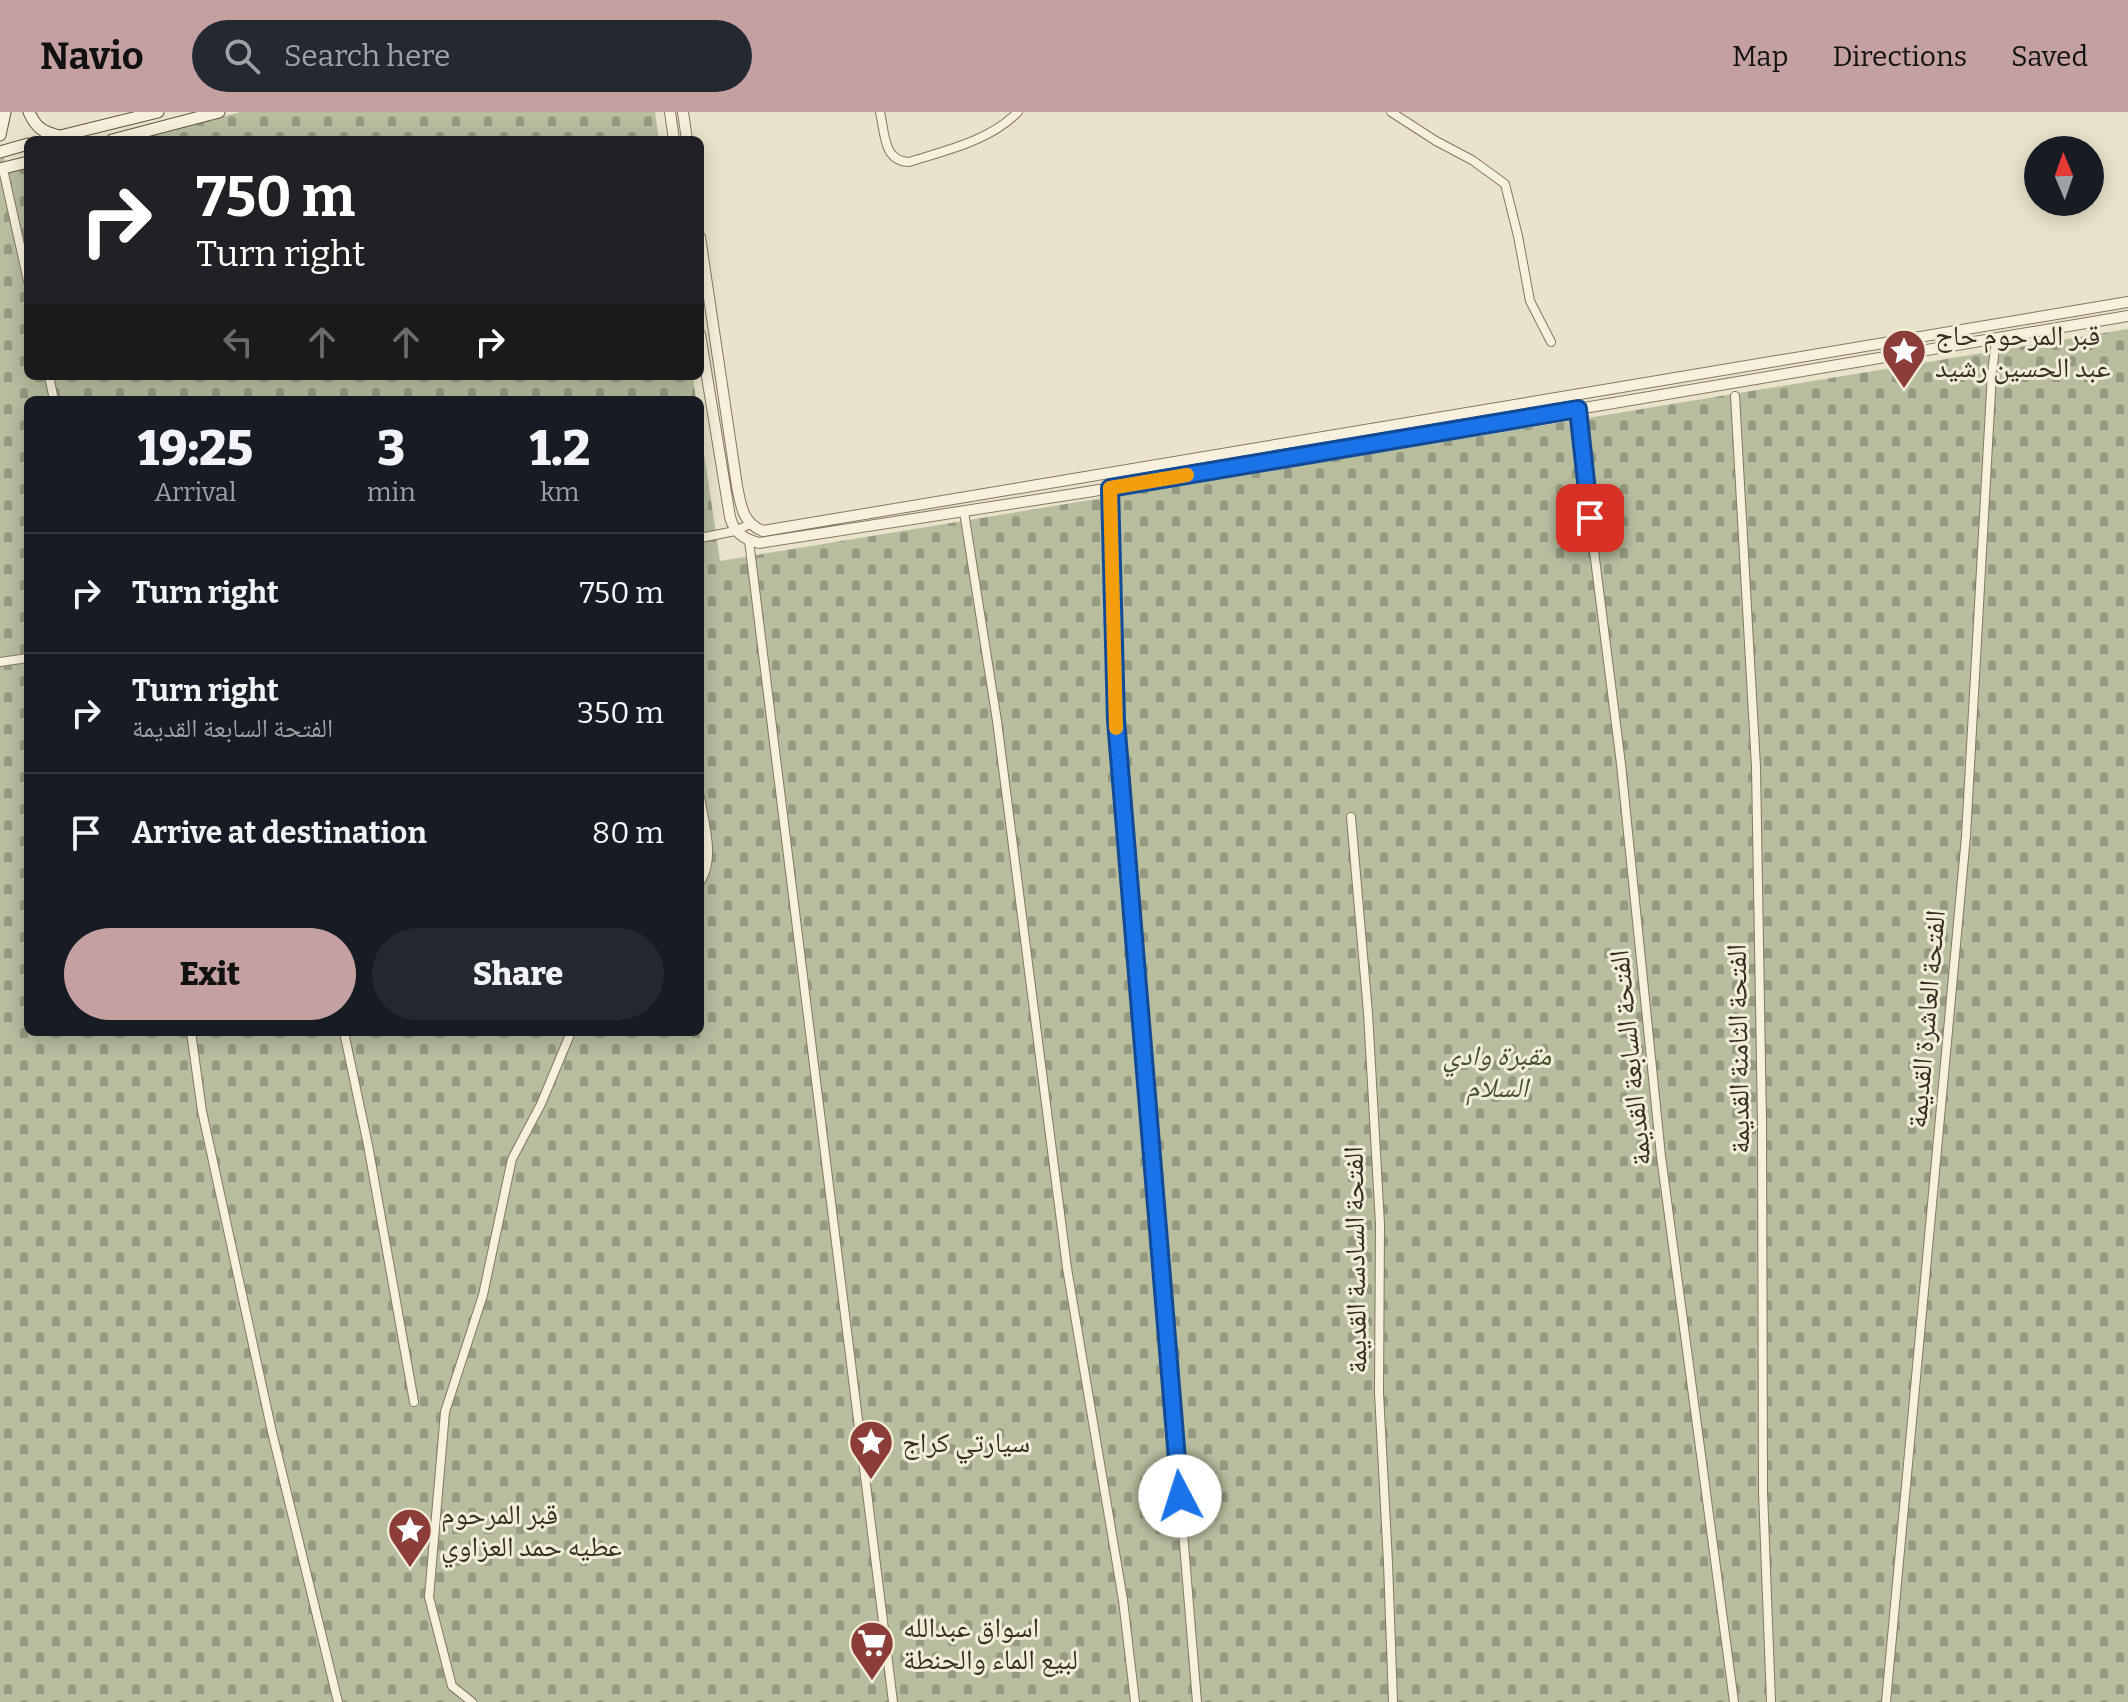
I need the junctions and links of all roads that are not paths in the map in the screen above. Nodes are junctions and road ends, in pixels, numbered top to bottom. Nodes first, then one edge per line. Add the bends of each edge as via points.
1 (5, 112) edge
2 (29, 112) edge
3 (158, 112) edge
4 (219, 112) edge
5 (670, 112) edge
6 (683, 112) edge
7 (880, 112) edge
8 (1018, 112) edge
9 (1391, 112) edge
10 (0, 135) edge
11 (60, 136) joint
12 (127, 136) edge
13 (673, 136) edge
14 (686, 136) edge
15 (24, 145) edge
16 (0, 152) edge
17 (24, 163) edge
18 (2, 169) edge
19 (24, 264) edge
20 (705, 298) edge
21 (2128, 302) edge
22 (2128, 316) edge
23 (1960, 331) junction
24 (1932, 336) junction
25 (1996, 340) junction
26 (1551, 342) dead end
27 (1966, 345) junction
28 (1933, 350) junction
29 (704, 358) edge
30 (1735, 396) dead end
31 (1578, 409) junction
32 (1352, 433) junction
33 (1326, 437) junction
34 (1357, 447) junction
35 (1327, 452) junction
36 (1083, 478) junction
37 (1052, 483) junction
38 (1110, 488) junction
39 (1087, 492) junction
40 (1052, 497) junction
41 (964, 512) junction
42 (751, 525) junction
43 (735, 531) junction
44 (704, 537) edge
45 (749, 541) junction
46 (24, 659) edge
47 (0, 662) edge
48 (1351, 817) dead end
49 (704, 828) edge
50 (704, 877) edge
51 (192, 1036) edge
52 (345, 1036) edge
53 (569, 1036) edge
54 (414, 1402) dead end
55 (338, 1702) edge
56 (472, 1702) edge
57 (893, 1702) edge
58 (1135, 1702) edge
59 (1197, 1702) edge
60 (1393, 1702) edge
61 (1734, 1702) edge
62 (1771, 1702) edge
63 (1886, 1702) edge

1 - 10 main road
2 - 11 main road via 40,130
3 - 11 main road
4 - 12 main road
5 - 13 street
6 - 14 street
7 - 8 street via 887,146 898,162 987,136
9 - 26 street via 1505,184 1530,301
15 - 16 main road
17 - 18 main road
18 - 19 street
20 - 42 street via 737,486
21 - 23 street
22 - 25 street
23 - 24 street
23 - 27 street
24 - 28 street
24 - 32 street
25 - 27 street
25 - 63 street, الفتحة العاشرة القديمة via 1966,836
27 - 28 street
28 - 31 street
29 - 43 street
30 - 62 street, الفتحة الثامنة القديمة via 1756,767 1763,1492
31 - 34 street
31 - 61 street, الفتحة السابعة القديمة via 1661,1156
32 - 33 street
32 - 34 street
33 - 35 street
33 - 36 street
34 - 35 street
35 - 38 street
36 - 37 street
36 - 39 street
37 - 40 street
37 - 42 street via 770,531
38 - 39 street
38 - 59 street via 1116,720
39 - 40 street
40 - 41 street
41 - 45 street
41 - 58 street via 999,736 1067,1268
42 - 43 street
42 - 45 street
43 - 44 street
43 - 45 street
45 - 57 street
46 - 47 street
48 - 60 street, الفتحة السادسة القديمة via 1380,1224 1379,1393
49 - 50 street
51 - 55 street via 202,1111 272,1432
52 - 54 street
53 - 56 street via 512,1159 483,1295 445,1412 429,1597 452,1686

